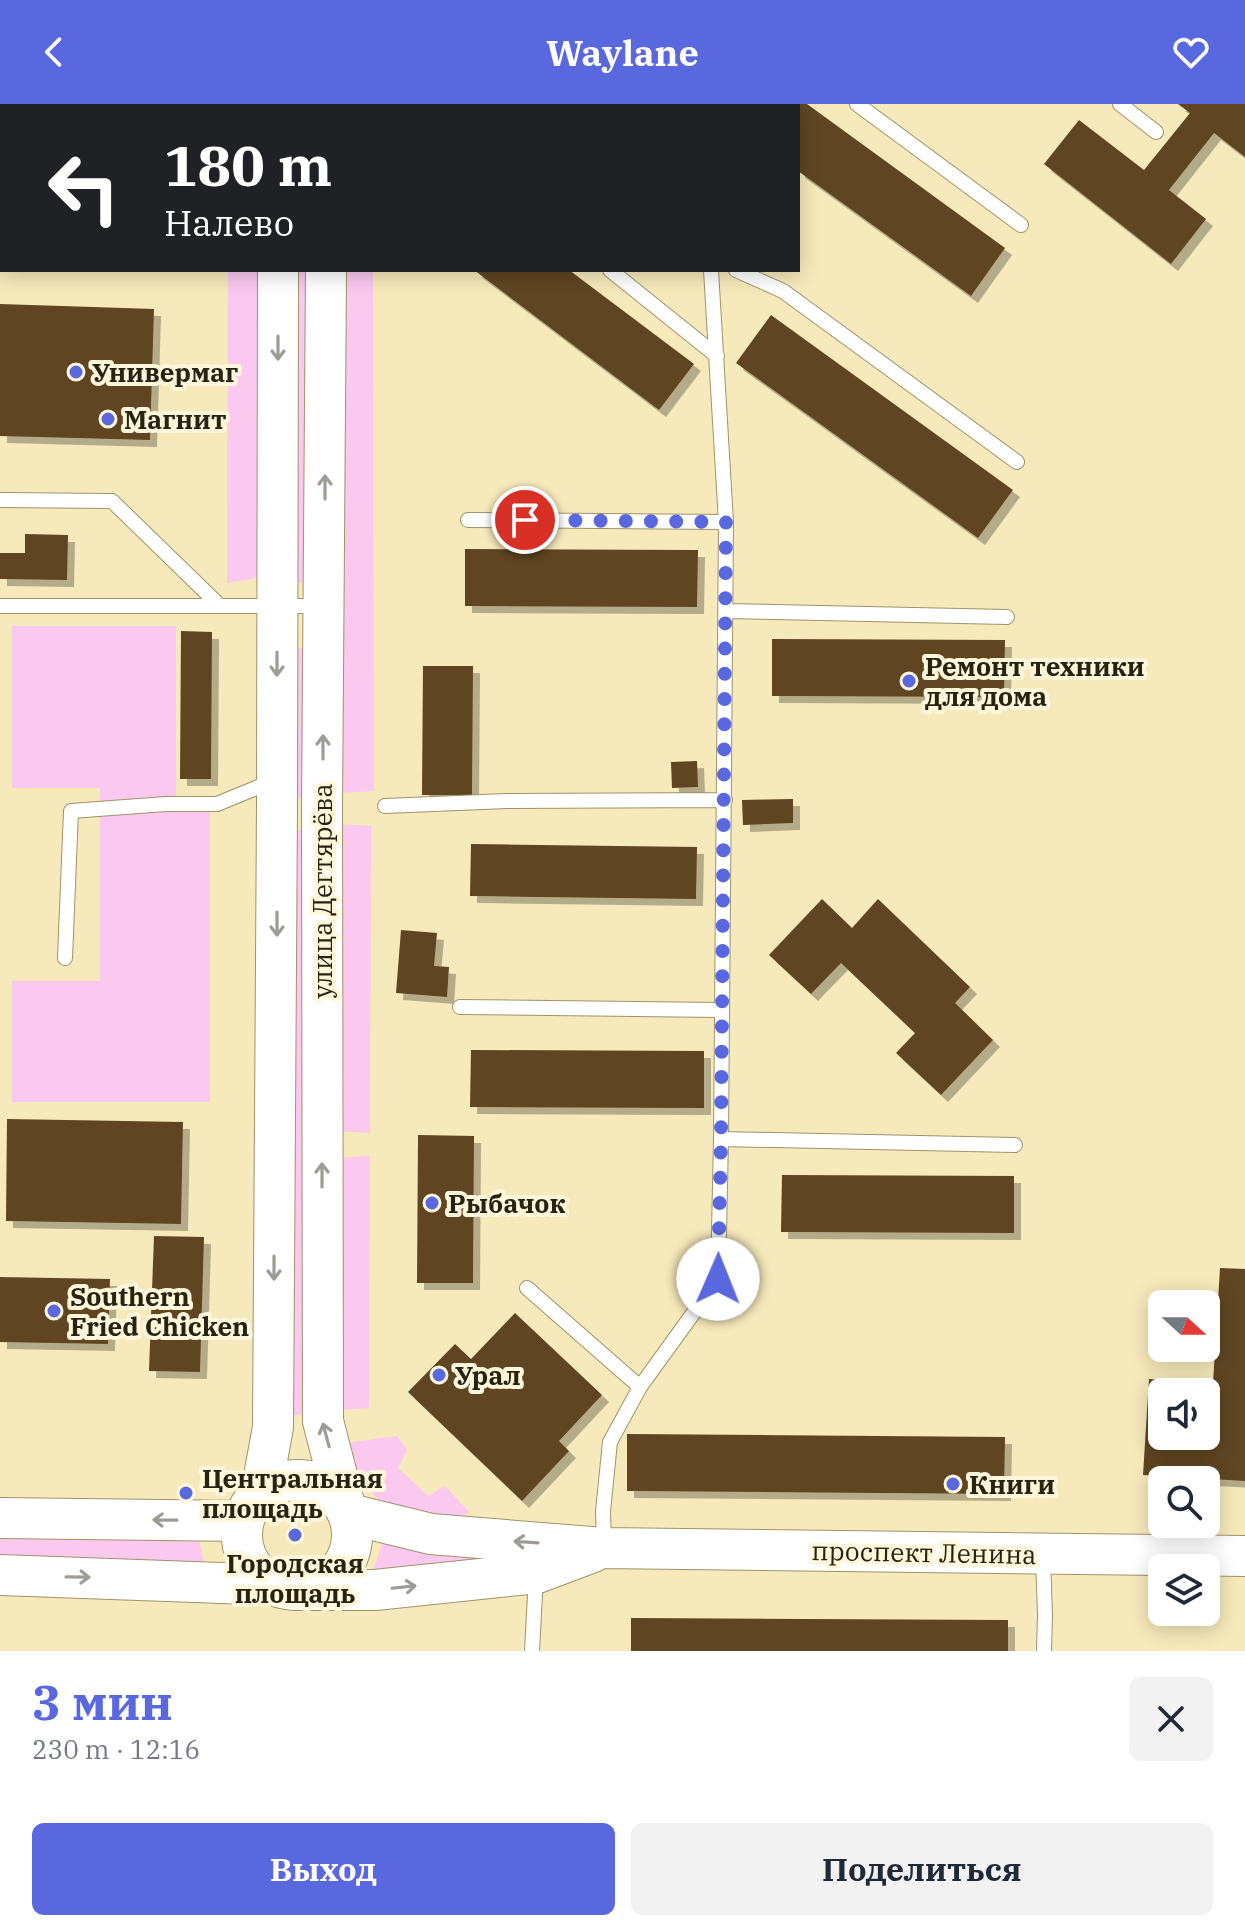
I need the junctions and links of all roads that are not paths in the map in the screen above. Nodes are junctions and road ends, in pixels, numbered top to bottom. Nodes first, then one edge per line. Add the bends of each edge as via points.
1 (857, 104) edge
2 (1120, 104) edge
3 (1156, 132) dead end
4 (1021, 225) dead end
5 (278, 272) edge
6 (326, 272) edge
7 (612, 272) edge
8 (711, 272) edge
9 (740, 272) edge
10 (717, 356) junction
11 (1017, 462) dead end
12 (0, 500) edge
13 (468, 520) dead end
14 (726, 522) junction
15 (219, 605) junction
16 (276, 605) junction
17 (0, 606) edge
18 (324, 606) junction
19 (727, 611) junction
20 (1007, 617) dead end
21 (277, 780) junction
22 (725, 800) junction
23 (385, 806) dead end
24 (65, 958) dead end
25 (460, 1007) dead end
26 (721, 1010) junction
27 (721, 1139) junction
28 (1015, 1145) dead end
29 (527, 1288) dead end
30 (640, 1387) junction
31 (252, 1507) junction
32 (348, 1512) junction
33 (0, 1518) edge
34 (604, 1548) junction
35 (1043, 1553) junction
36 (1245, 1556) edge
37 (537, 1573) junction
38 (0, 1575) edge
39 (287, 1588) junction
40 (532, 1651) edge
41 (1044, 1651) edge

1 - 4 lane
2 - 3 lane
5 -> 16 main road, улица Дегтярёва
18 -> 6 main road, улица Дегтярёва
7 - 10 lane
8 - 10 lane
9 - 11 lane via 783,291
10 - 14 lane
12 - 15 lane via 112,501
13 - 14 lane
14 - 19 lane
15 - 16 lane
15 - 17 lane
16 - 18 lane
16 -> 21 main road, улица Дегтярёва
32 -> 18 main road, улица Дегтярёва via 323,1421
19 - 20 lane
19 - 22 lane
21 - 24 lane via 217,804 71,811
21 -> 31 main road, улица Дегтярёва via 273,1427
22 - 23 lane
22 - 26 lane
25 - 26 lane
26 - 27 lane
27 - 28 lane
27 - 30 lane via 718,1279
29 - 30 lane
30 - 34 lane via 610,1442
31 - 32 main road via 276,1483 303,1480 321,1485
31 -> 33 main road
31 - 39 main road via 243,1547 249,1563 261,1576
34 -> 32 main road, проспект Ленина via 431,1534
32 - 39 main road via 351,1545 341,1568 322,1584
34 - 35 main road, проспект Ленина
34 - 37 main road, проспект Ленина
35 - 36 main road, проспект Ленина
35 - 41 lane
39 -> 37 main road, проспект Ленина via 375,1590
37 - 40 lane
38 -> 39 main road, проспект Ленина

